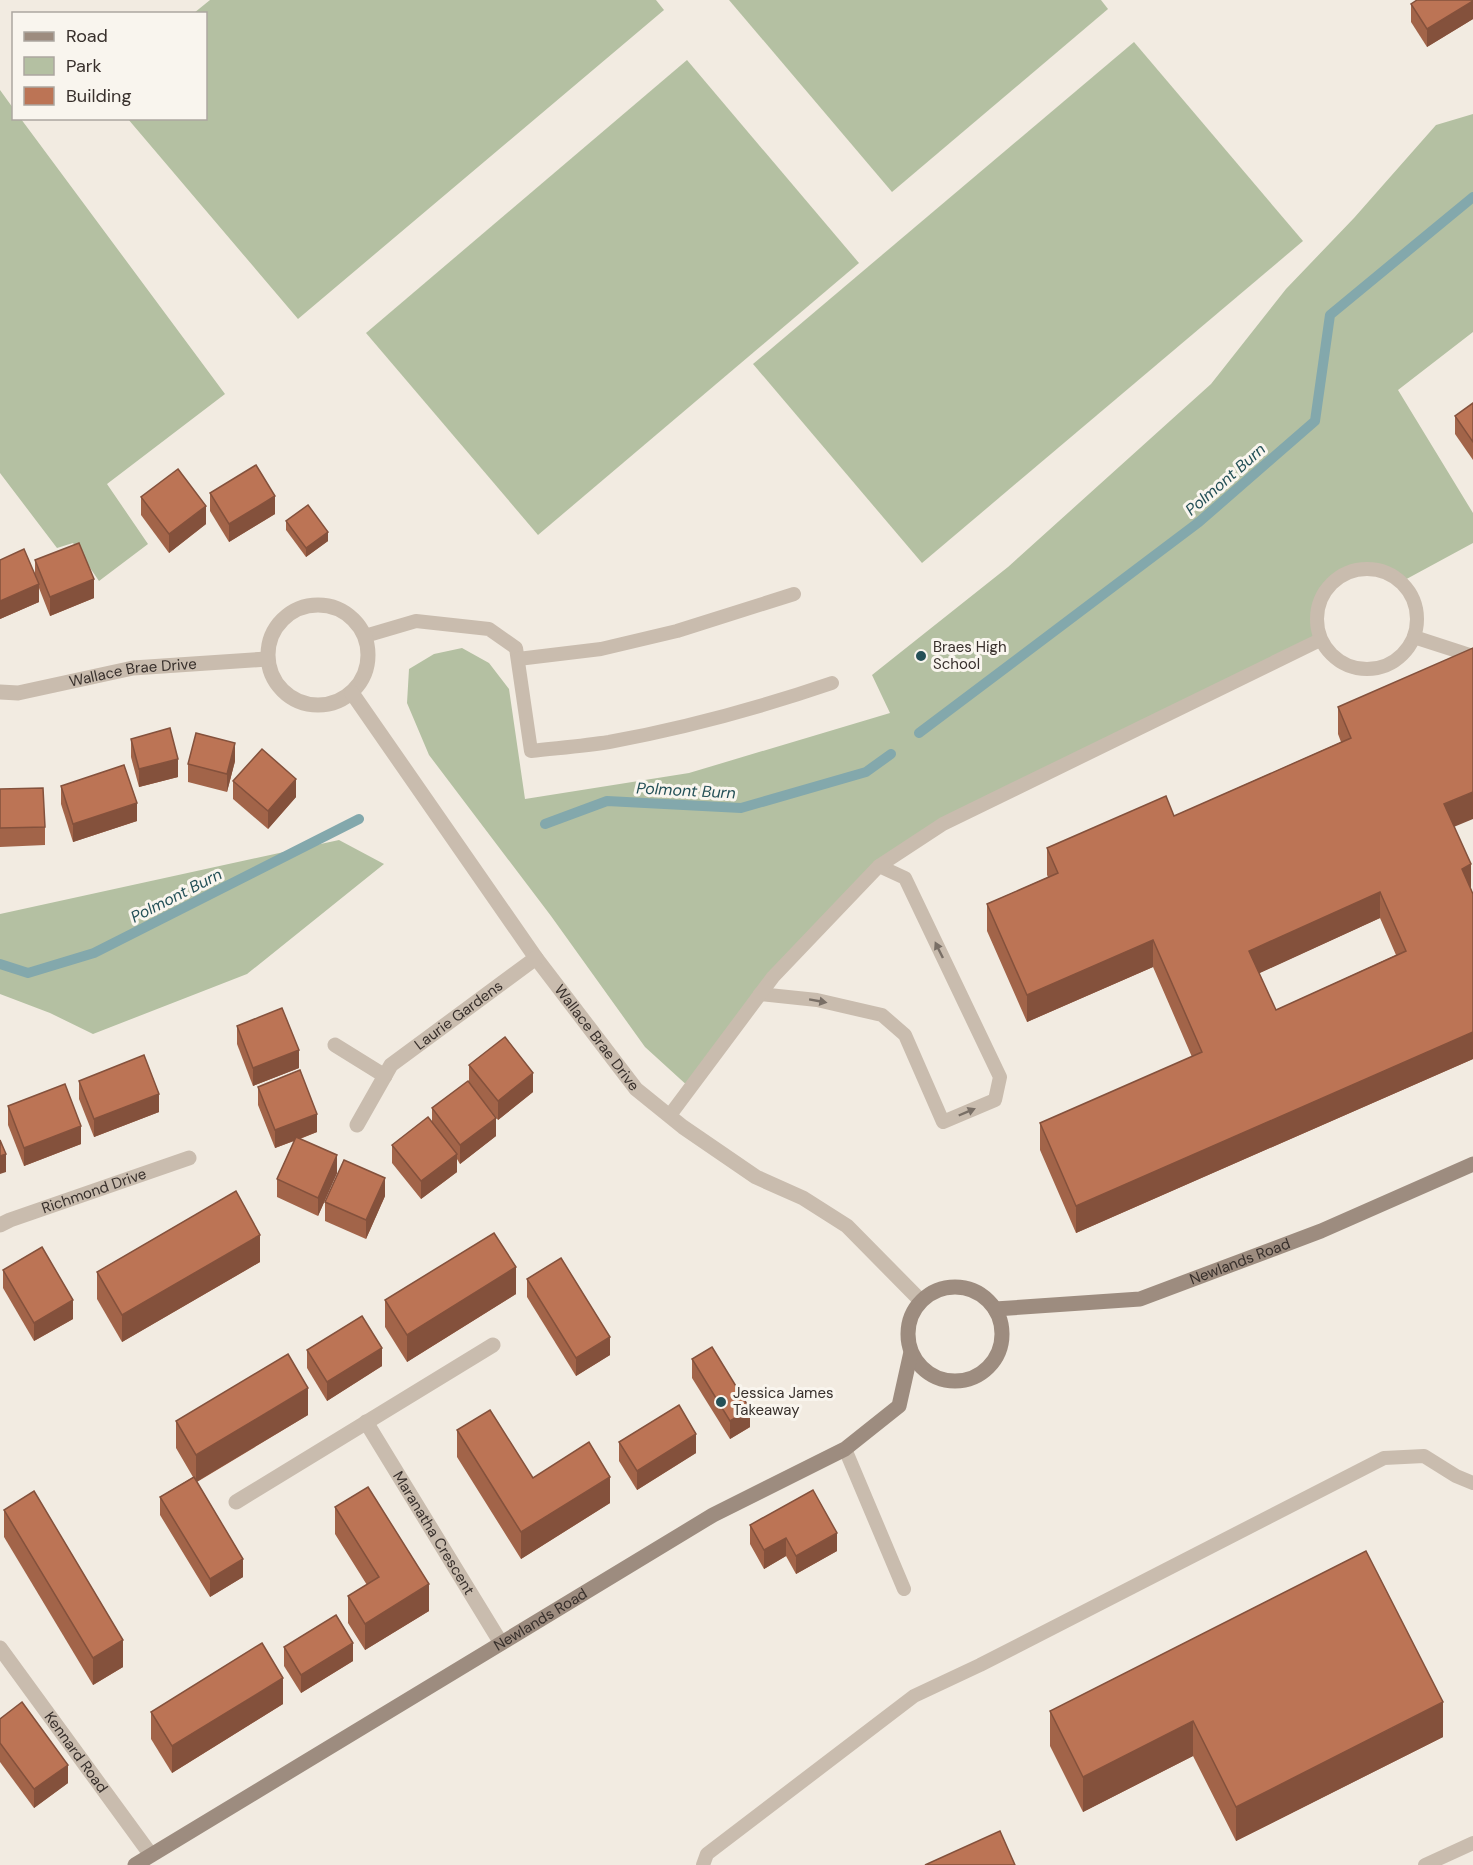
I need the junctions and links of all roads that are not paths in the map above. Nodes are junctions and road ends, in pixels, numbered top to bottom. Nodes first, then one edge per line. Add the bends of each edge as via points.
1 (794, 594) dead end
2 (365, 636) junction
3 (1414, 637) junction
4 (1320, 640) junction
5 (1473, 656) edge
6 (267, 659) junction
7 (518, 659) junction
8 (832, 683) dead end
9 (0, 692) edge
10 (352, 693) junction
11 (879, 866) junction
12 (536, 958) junction
13 (760, 994) junction
14 (334, 1045) dead end
15 (385, 1076) junction
16 (670, 1116) junction
17 (357, 1125) dead end
18 (189, 1158) dead end
19 (1473, 1164) edge
20 (0, 1225) edge
21 (921, 1300) junction
22 (995, 1309) junction
23 (493, 1345) dead end
24 (911, 1352) junction
25 (366, 1422) junction
26 (845, 1449) junction
27 (1473, 1483) edge
28 (236, 1502) dead end
29 (904, 1589) dead end
30 (501, 1643) junction
31 (0, 1648) edge
32 (1473, 1842) edge
33 (151, 1855) junction
34 (135, 1865) edge
35 (703, 1865) edge
36 (1425, 1865) edge

1 - 7 lane via 666,634 601,649
2 - 6 street via 341,610 329,606 303,607 289,614 275,629
2 - 7 lane via 416,621 489,629 516,648
2 - 10 street via 368,662
3 - 4 lane via 1396,660 1368,670 1348,666 1332,656
3 - 4 lane via 1417,618 1413,599 1401,582 1385,572 1365,569 1346,573 1324,593 1316,621
3 - 5 lane
4 - 11 lane via 943,824
6 - 9 street, Wallace Brae Drive via 133,668 18,693
6 - 10 street via 277,684 300,702 327,705
7 - 8 lane via 531,751 607,742 686,726
10 - 12 street, Wallace Brae Drive
11 - 13 lane
13 -> 11 lane via 817,1000 882,1015 905,1035 944,1122 995,1100 1000,1077 904,878
12 - 15 street, Laurie Gardens via 391,1065
12 - 16 street, Wallace Brae Drive via 636,1089
13 - 16 lane
14 - 15 street
15 - 17 street, Laurie Gardens
16 - 21 street, Wallace Brae Drive via 756,1177 803,1198 847,1226
18 - 20 street, Richmond Drive
19 - 22 main road, Newlands Road via 1321,1231 1140,1299
21 - 22 main road via 950,1286 981,1294
21 - 24 main road via 911,1316 907,1334
22 - 24 main road via 1001,1325 995,1359 968,1380 934,1377
23 - 25 street
24 - 26 main road, Newlands Road via 899,1406
25 - 28 street
25 - 30 street, Maranatha Crescent
26 - 29 lane
26 - 30 main road, Newlands Road via 713,1515
27 - 35 lane via 1424,1456 1384,1458 914,1695 707,1854
30 - 33 main road, Newlands Road
31 - 33 street, Kennard Road
32 - 36 lane
33 - 34 main road, Newlands Road

